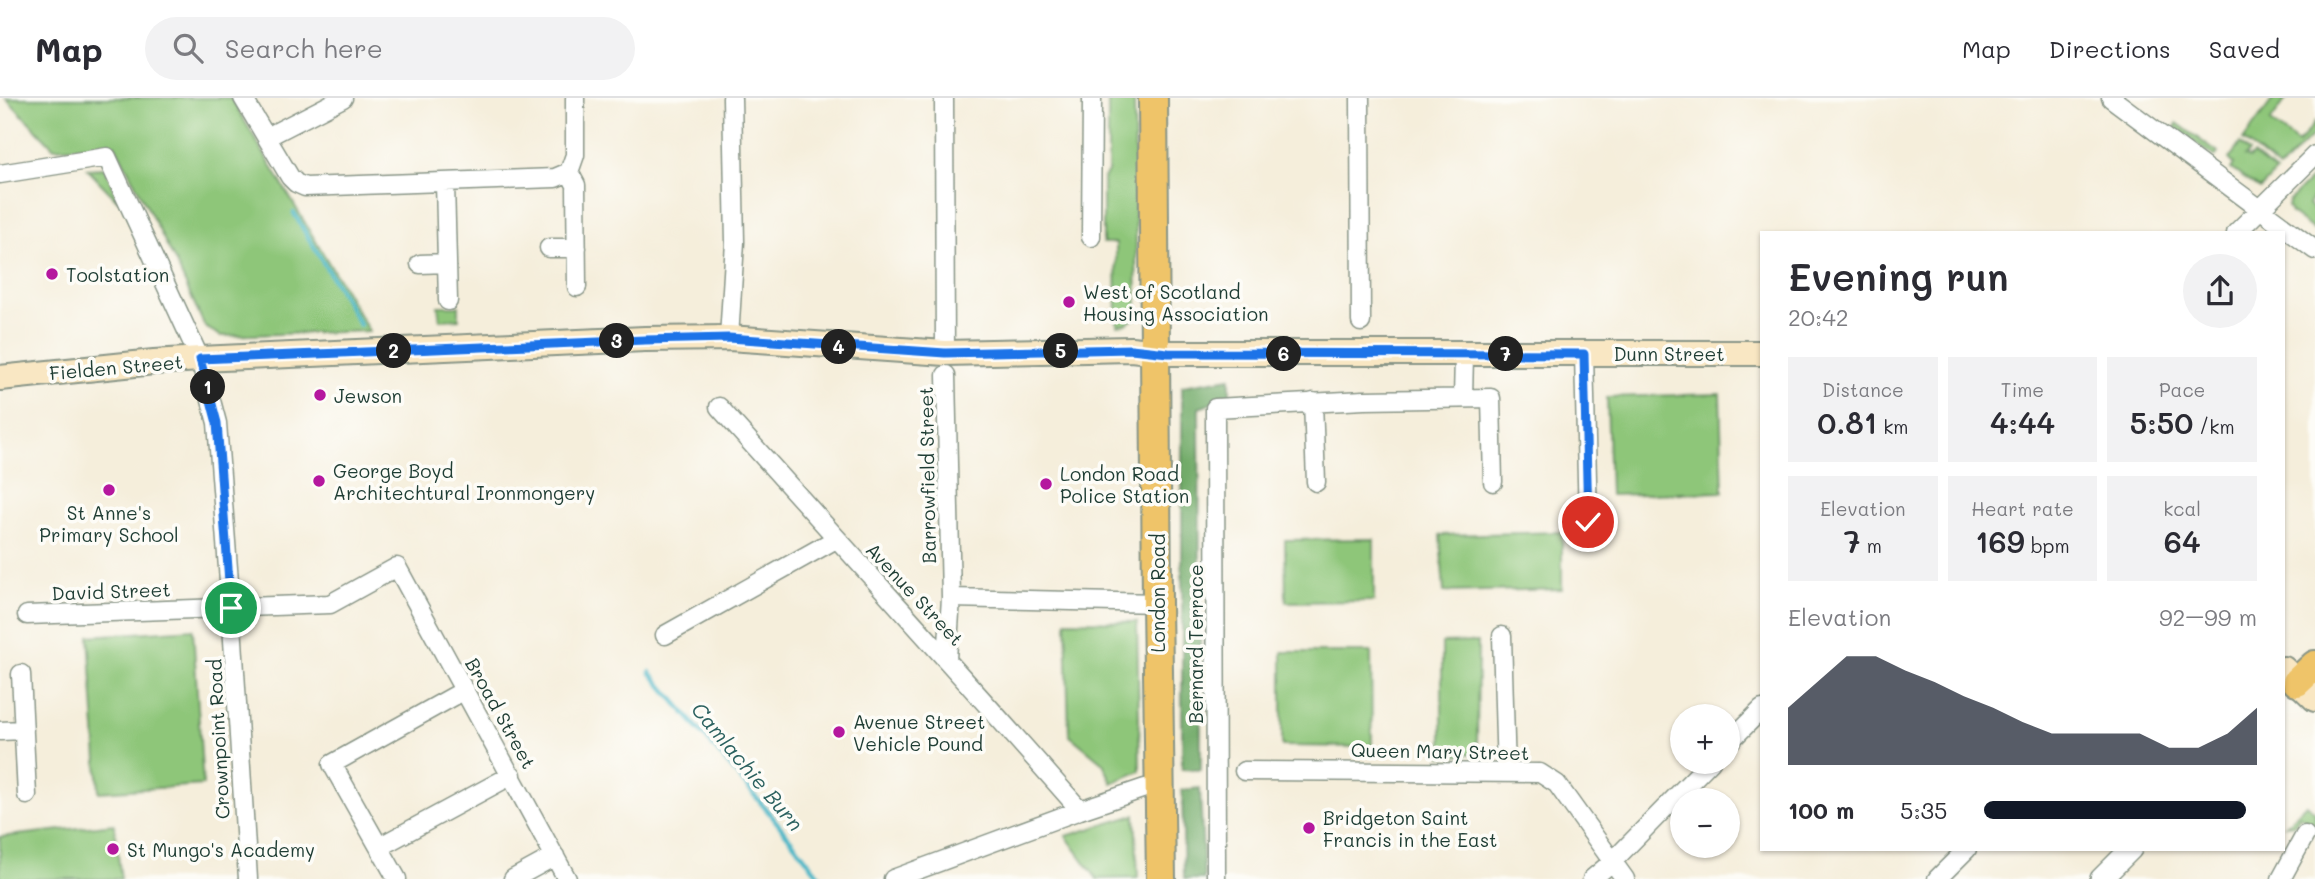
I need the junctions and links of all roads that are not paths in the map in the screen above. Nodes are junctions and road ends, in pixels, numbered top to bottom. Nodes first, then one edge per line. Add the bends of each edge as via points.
1 (243, 98) edge
2 (343, 98) edge
3 (575, 98) edge
4 (733, 98) edge
5 (944, 98) edge
6 (1092, 98) edge
7 (1153, 98) edge
8 (1360, 98) edge
9 (2110, 98) edge
10 (267, 137) junction
11 (2315, 155) edge
12 (569, 172) junction
13 (0, 174) edge
14 (445, 183) junction
15 (2260, 209) junction
16 (2238, 231) edge
17 (1091, 237) dead end
18 (549, 248) dead end
19 (577, 248) junction
20 (2315, 250) edge
21 (447, 263) junction
22 (420, 264) dead end
23 (578, 287) dead end
24 (449, 300) dead end
25 (1362, 322) dead end
26 (729, 338) junction
27 (1156, 351) junction
28 (1584, 354) junction
29 (1760, 354) edge
30 (1464, 355) junction
31 (200, 359) junction
32 (946, 364) junction
33 (0, 377) edge
34 (1463, 398) junction
35 (1313, 402) junction
36 (719, 407) dead end
37 (1316, 481) dead end
38 (1493, 482) dead end
39 (1588, 522) dead end
40 (836, 539) junction
41 (397, 567) joint
42 (951, 598) junction
43 (1157, 603) junction
44 (231, 608) junction
45 (27, 615) dead end
46 (666, 635) dead end
47 (1502, 636) dead end
48 (947, 659) junction
49 (21, 674) dead end
50 (465, 690) junction
51 (1760, 711) edge
52 (24, 730) junction
53 (0, 731) edge
54 (1740, 731) edge
55 (1244, 771) dead end
56 (1506, 774) junction
57 (1698, 774) edge
58 (512, 775) junction
59 (1160, 787) junction
60 (27, 795) dead end
61 (1080, 810) junction
62 (2305, 835) dead end
63 (379, 847) junction
64 (1965, 851) edge
65 (2129, 851) edge
66 (555, 856) junction
67 (1612, 862) junction
68 (248, 879) edge
69 (397, 879) edge
70 (513, 879) edge
71 (567, 879) edge
72 (893, 879) edge
73 (1161, 879) edge
74 (1216, 879) edge
75 (1592, 879) edge
76 (1625, 879) edge
77 (1937, 879) edge
78 (2101, 879) edge
79 (2281, 879) edge

1 - 10 street
2 - 10 street
3 - 12 street via 575,155
4 - 26 street via 735,242
5 - 32 street, Barrowfield Street
6 - 17 street
7 - 27 main road, London Road
8 - 25 street
9 - 15 street
10 - 14 street via 290,177 305,187
11 - 15 street
12 - 14 street via 555,178
12 - 19 street via 576,185
13 - 31 street, Crownpoint Road via 107,158
14 - 21 street
15 - 16 street
15 - 20 street
18 - 19 street
19 - 23 street
21 - 22 street
21 - 24 street
26 - 31 main road, Fielden Street
26 - 32 main road, Fielden Street
27 - 30 main road, Dunn Street
27 - 32 main road, Fielden Street
27 - 43 main road, London Road
28 - 29 main road, Dunn Street
28 - 30 main road, Dunn Street
28 - 39 street
30 - 34 street
31 - 33 main road, Fielden Street
31 - 44 street, Crownpoint Road via 217,423
32 - 42 street, Barrowfield Street
34 - 35 street
34 - 38 street via 1491,398
35 - 37 street
35 - 74 street, Bernard Terrace via 1215,408
36 - 40 street, Avenue Street
40 - 46 street
40 - 48 street, Avenue Street
41 - 44 street, David Street via 331,604
41 - 50 street, Broad Street
42 - 43 street
42 - 48 street, Barrowfield Street
43 - 59 main road, London Road
44 - 45 street, David Street
44 - 68 street, Crownpoint Road
47 - 56 street
48 - 61 street, Avenue Street
49 - 52 street
50 - 58 street, Broad Street
50 - 63 street via 332,764
51 - 54 street
52 - 53 street
52 - 60 street
55 - 56 street, Queen Mary Street
56 - 67 street, Queen Mary Street via 1540,773 1558,784
57 - 67 street
58 - 63 street
58 - 66 street, Broad Street
59 - 61 street
59 - 73 main road, London Road
61 - 72 street
62 - 79 street
63 - 69 street
64 - 77 street
65 - 78 street
66 - 70 street
66 - 71 street, Broad Street
67 - 75 street
67 - 76 street, Queen Mary Street

